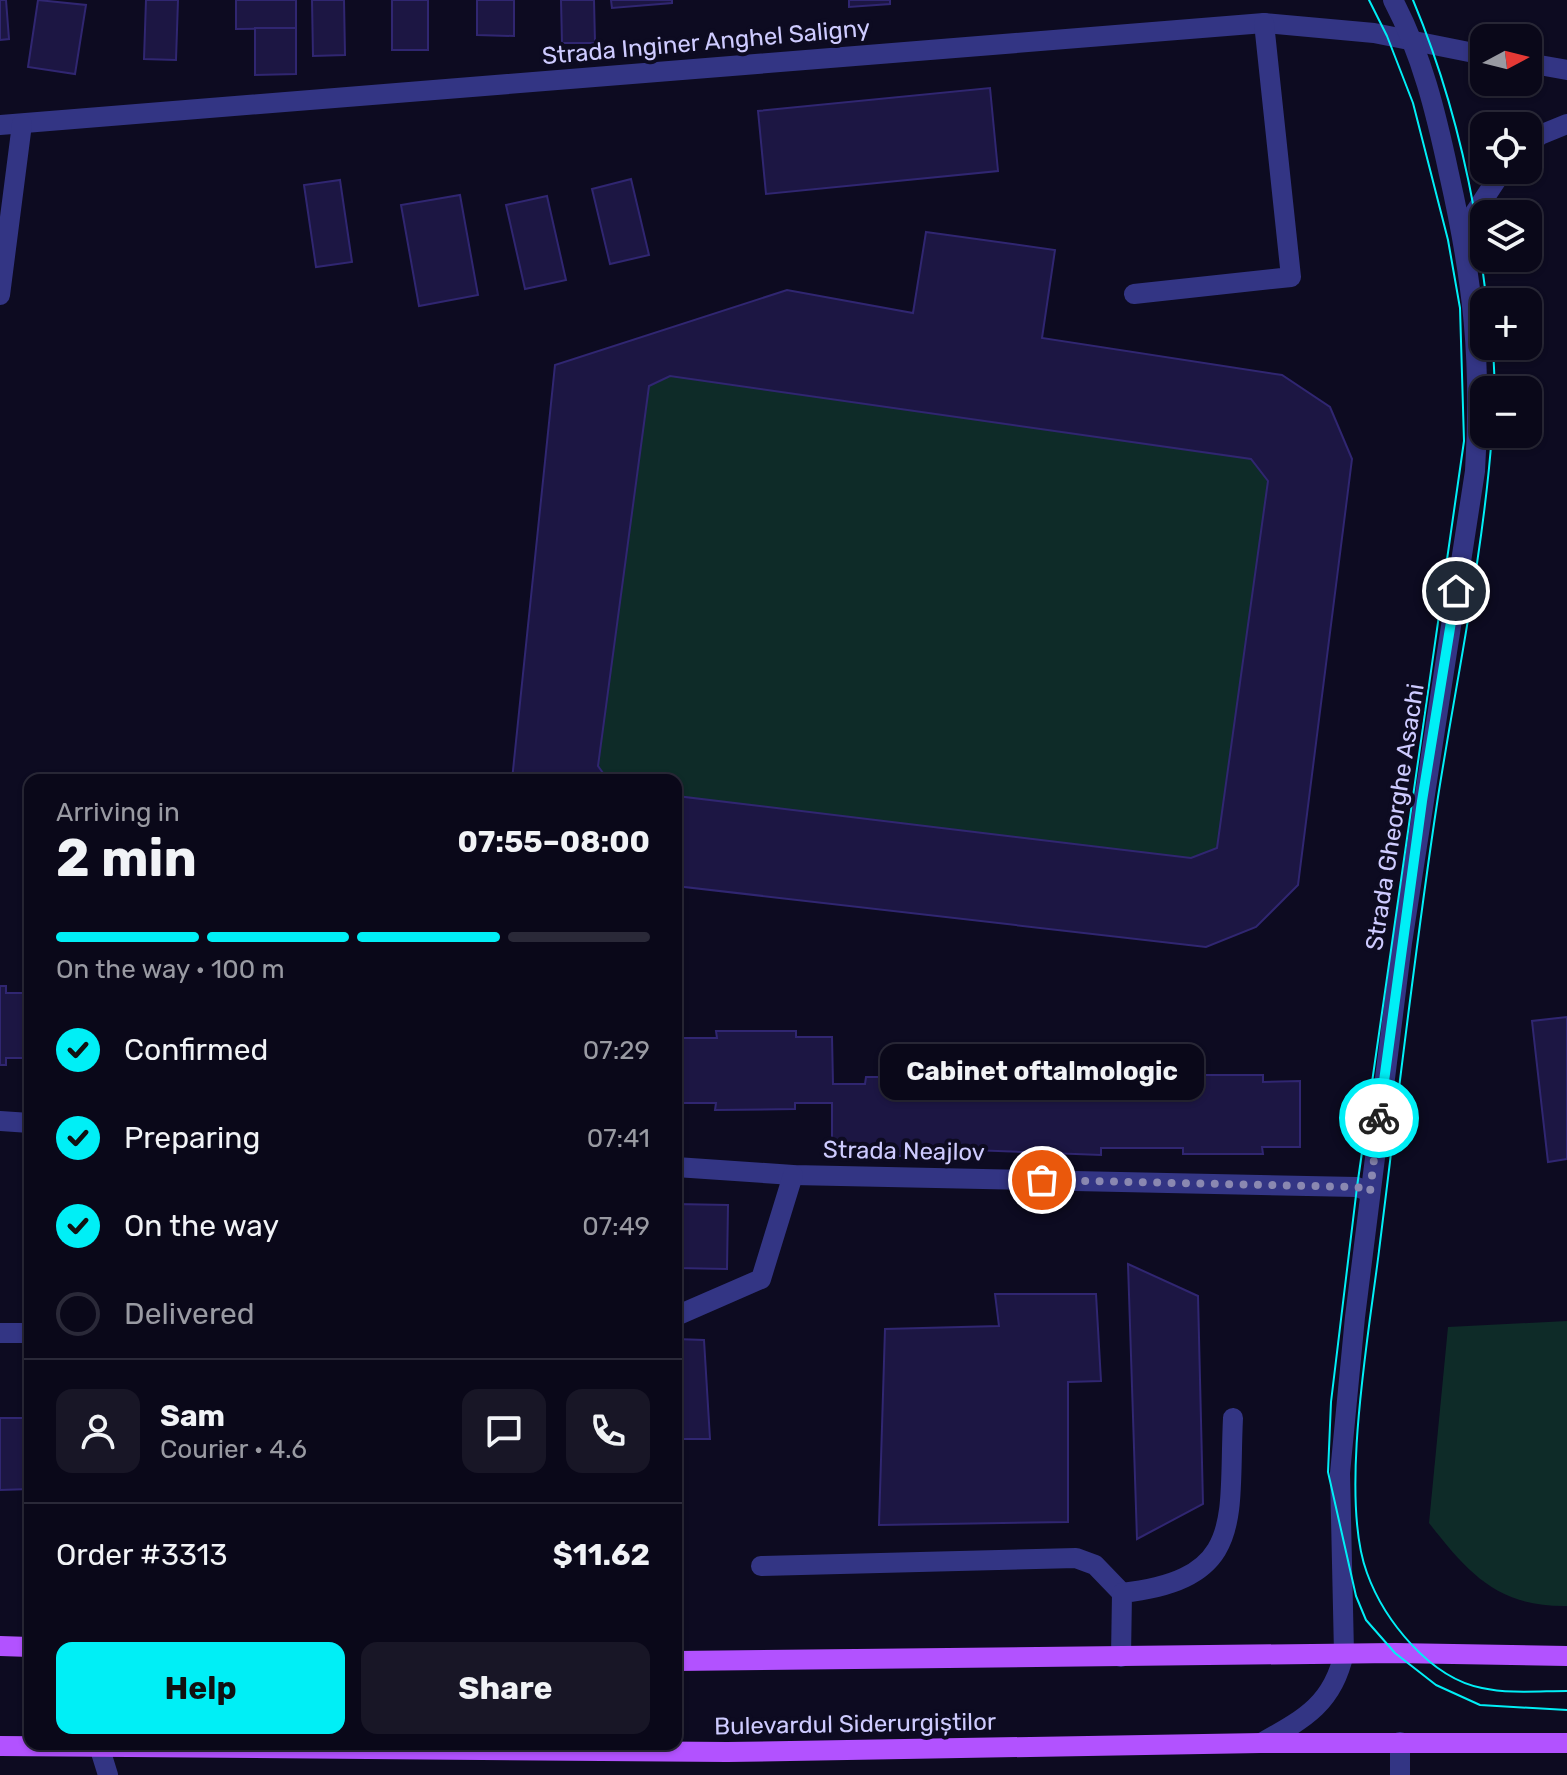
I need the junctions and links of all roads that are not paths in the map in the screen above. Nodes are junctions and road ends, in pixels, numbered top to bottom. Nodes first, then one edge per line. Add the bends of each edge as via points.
1 (1393, 0) edge
2 (1264, 23) junction
3 (1416, 43) junction
4 (1470, 53) edge
5 (1542, 66) edge
6 (1567, 70) edge
7 (22, 124) junction
8 (1567, 124) edge
9 (0, 125) edge
10 (1542, 134) edge
11 (1494, 184) edge
12 (1462, 232) junction
13 (1134, 294) dead end
14 (0, 295) edge
15 (0, 1121) edge
16 (24, 1123) edge
17 (682, 1167) edge
18 (793, 1175) junction
19 (1370, 1192) junction
20 (682, 1313) edge
21 (0, 1333) edge
22 (24, 1333) edge
23 (1233, 1418) dead end
24 (761, 1566) dead end
25 (1122, 1593) junction
26 (0, 1646) edge
27 (24, 1647) edge
28 (1344, 1653) junction
29 (1567, 1656) edge
30 (1121, 1657) junction
31 (682, 1661) edge
32 (1400, 1742) junction
33 (1261, 1743) junction
34 (1567, 1743) edge
35 (0, 1746) edge
36 (24, 1746) edge
37 (100, 1750) edge
38 (518, 1750) edge
39 (108, 1775) edge
40 (1400, 1775) edge

1 - 3 street, Strada Gheorghe Asachi
2 - 3 street, Strada Inginer Anghel Saligny via 1374,33
2 - 7 street, Strada Inginer Anghel Saligny
2 - 13 street via 1291,277
3 - 4 street, Strada Inginer Anghel Saligny
3 - 12 street, Strada Gheorghe Asachi
5 - 6 street
7 - 9 street, Strada Inginer Anghel Saligny
7 - 14 street
8 - 10 street
11 - 12 street
12 - 19 street, Strada Gheorghe Asachi via 1476,313 1480,398 1475,471 1422,801
15 - 16 street
17 - 18 street, Strada Neajlov
18 - 19 street, Strada Neajlov via 1357,1187
18 - 20 street via 761,1279
19 - 28 street, Strada Gheorghe Asachi via 1340,1473
21 - 22 street
23 - 25 street via 1228,1525 1217,1554 1198,1574 1162,1588
24 - 25 street via 1076,1558 1095,1565
25 - 30 street
26 - 27 main road
28 - 29 main road
28 - 30 main road
28 - 33 street via 1338,1679 1321,1703
30 - 31 main road
32 - 33 main road, Bulevardul Siderurgiștilor
32 - 34 main road, Bulevardul Siderurgiștilor
32 - 40 street
33 - 38 main road, Bulevardul Siderurgiștilor
35 - 36 main road, Bulevardul Siderurgiștilor
37 - 39 street

